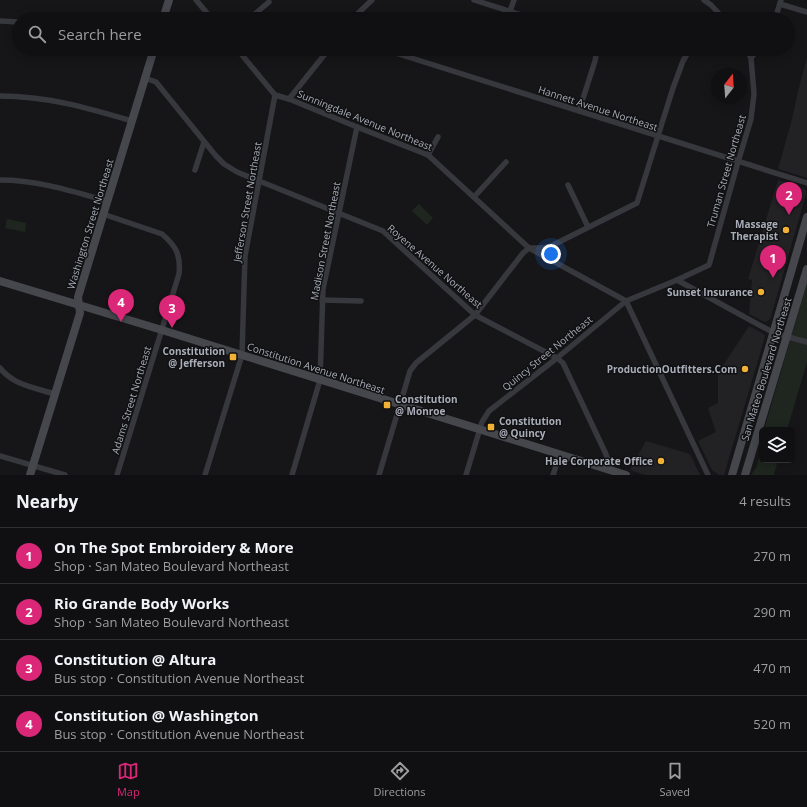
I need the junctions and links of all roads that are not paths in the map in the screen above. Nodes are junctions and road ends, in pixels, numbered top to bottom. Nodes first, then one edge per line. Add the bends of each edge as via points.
1 (169, 0) edge
2 (196, 0) edge
3 (372, 0) edge
4 (474, 0) edge
5 (514, 0) edge
6 (704, 0) edge
7 (269, 2) dead end
8 (780, 2) edge
9 (510, 11) junction
10 (165, 12) edge
11 (206, 12) edge
12 (257, 12) edge
13 (359, 12) edge
14 (513, 12) edge
15 (715, 12) edge
16 (777, 12) edge
17 (807, 12) edge
18 (0, 21) edge
19 (12, 22) edge
20 (150, 56) edge
21 (243, 56) edge
22 (323, 56) edge
23 (405, 56) edge
24 (596, 56) edge
25 (686, 56) edge
26 (751, 58) edge
27 (145, 78) junction
28 (274, 94) junction
29 (0, 96) edge
30 (289, 99) junction
31 (579, 111) junction
32 (132, 121) junction
33 (357, 127) junction
34 (438, 137) dead end
35 (659, 137) junction
36 (204, 142) junction
37 (428, 155) junction
38 (506, 162) dead end
39 (738, 162) junction
40 (195, 170) dead end
41 (0, 180) edge
42 (259, 180) junction
43 (807, 183) edge
44 (568, 185) dead end
45 (474, 197) junction
46 (107, 201) junction
47 (338, 212) junction
48 (103, 214) junction
49 (807, 217) edge
50 (588, 227) junction
51 (529, 248) junction
52 (807, 269) edge
53 (677, 280) junction
54 (0, 281) edge
55 (322, 300) junction
56 (626, 300) junction
57 (361, 301) dead end
58 (78, 305) junction
59 (475, 315) junction
60 (162, 330) junction
61 (774, 333) junction
62 (787, 336) junction
63 (807, 342) edge
64 (242, 355) junction
65 (557, 358) junction
66 (0, 368) edge
67 (320, 380) junction
68 (55, 394) junction
69 (400, 405) junction
70 (480, 429) junction
71 (560, 454) junction
72 (0, 456) edge
73 (33, 466) junction
74 (612, 470) junction
75 (30, 475) edge
76 (65, 475) edge
77 (117, 475) edge
78 (205, 475) edge
79 (292, 475) edge
80 (379, 475) edge
81 (466, 475) edge
82 (554, 475) edge
83 (626, 475) edge
84 (708, 475) edge
85 (732, 475) edge
86 (745, 475) edge

1 - 10 street
2 - 11 street
3 - 13 street
4 - 9 street
5 - 9 street
6 - 15 street
7 - 12 street
8 - 16 street
8 - 17 street
9 - 14 street
18 - 19 street
20 - 27 street, Washington Street Northeast
21 - 28 street
22 - 30 street
23 - 31 street, Hannett Avenue Northeast
24 - 31 street
25 - 35 street via 673,88
26 - 39 street, Truman Street Northeast via 754,94 752,112
27 - 32 street, Washington Street Northeast
27 - 36 street, Royene Avenue Northeast via 156,82
28 - 30 street, Sunningdale Avenue Northeast
28 - 42 street, Jefferson Street Northeast
29 - 32 street via 69,103
30 - 33 street, Sunningdale Avenue Northeast
31 - 35 street, Hannett Avenue Northeast
32 - 46 street, Washington Street Northeast
33 - 37 street, Sunningdale Avenue Northeast
33 - 47 street, Madison Street Northeast
34 - 37 street
35 - 39 street, Hannett Avenue Northeast
35 - 50 street via 637,203
36 - 40 street
36 - 42 street, Royene Avenue Northeast via 224,164
37 - 45 street, Sunningdale Avenue Northeast
38 - 45 street
39 - 43 street, Hannett Avenue Northeast
39 - 53 street, Truman Street Northeast via 709,265
41 - 46 street via 59,187
42 - 47 street, Royene Avenue Northeast
42 - 64 street, Jefferson Street Northeast via 245,256
44 - 50 street
45 - 51 street, Sunningdale Avenue Northeast
46 - 48 street, Washington Street Northeast
47 - 55 street, Madison Street Northeast
47 - 59 street, Royene Avenue Northeast via 383,231
48 - 58 street, Washington Street Northeast via 78,297
48 - 60 street, Adams Street Northeast via 162,234 176,249 180,261 179,274
49 - 61 street, San Mateo Boulevard Northeast
50 - 51 street via 551,246
51 - 56 street, Sunningdale Avenue Northeast
51 - 59 street
52 - 62 street, San Mateo Boulevard Northeast
53 - 56 street, Quincy Street Northeast
53 - 61 street
54 - 58 street, Constitution Avenue Northeast
55 - 57 street
55 - 67 street, Madison Street Northeast
56 - 65 street, Quincy Street Northeast
56 - 84 street
58 - 60 street, Constitution Avenue Northeast
58 - 68 street, Washington Street Northeast via 80,313
59 - 65 street, Royene Avenue Northeast
59 - 69 street via 416,363 410,371
60 - 64 street, Constitution Avenue Northeast
60 - 77 street, Adams Street Northeast
61 - 62 street
61 - 85 street, San Mateo Boulevard Northeast
62 - 63 street
62 - 86 street, San Mateo Boulevard Northeast
64 - 67 street, Constitution Avenue Northeast
64 - 78 street, Jefferson Street Northeast
65 - 70 street, Quincy Street Northeast via 489,411
65 - 74 street, Royene Avenue Northeast via 566,366
66 - 68 street via 14,381
67 - 69 street, Constitution Avenue Northeast
67 - 79 street, Madison Street Northeast
68 - 73 street, Washington Street Northeast
69 - 70 street, Constitution Avenue Northeast
69 - 80 street
70 - 71 street, Constitution Avenue Northeast
70 - 81 street, Quincy Street Northeast
71 - 74 street, Constitution Avenue Northeast
71 - 82 street
72 - 73 street
73 - 75 street, Washington Street Northeast
73 - 76 street
74 - 83 street, Constitution Avenue Northeast

